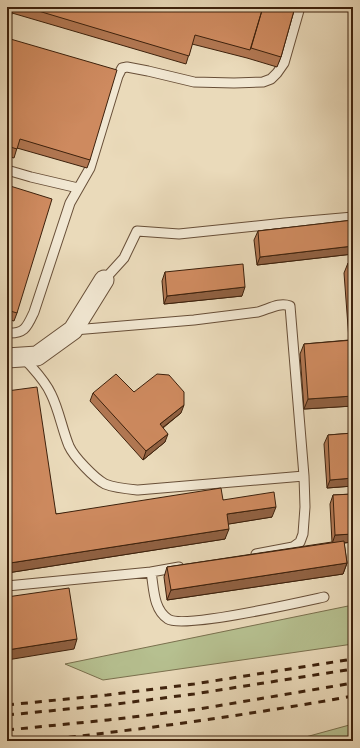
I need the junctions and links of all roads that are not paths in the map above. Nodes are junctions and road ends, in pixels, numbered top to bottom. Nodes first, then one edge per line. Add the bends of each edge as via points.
1 (300, 7) edge
2 (7, 170) edge
3 (78, 188) junction
4 (353, 217) edge
5 (104, 280) joint
6 (72, 330) junction
7 (7, 333) edge
8 (15, 358) edge
9 (304, 476) junction
10 (248, 556) edge
11 (188, 566) edge
12 (152, 572) junction
13 (7, 586) edge
14 (324, 597) dead end

1 - 3 lane via 284,63 271,79 262,82 194,82 148,71 122,68 90,168
2 - 3 lane
3 - 7 lane via 70,203 27,327 20,332
4 - 5 lane via 179,234 137,231 124,258
5 - 6 street
6 - 8 street via 37,356
6 - 9 lane via 194,320 258,312 284,304 290,306
8 - 9 lane via 43,380 51,394 75,457 105,484 138,490
9 - 10 lane via 305,507 300,542 293,547
11 - 12 lane
12 - 13 lane
12 - 14 lane via 155,599 160,612 169,620 178,622 233,616

